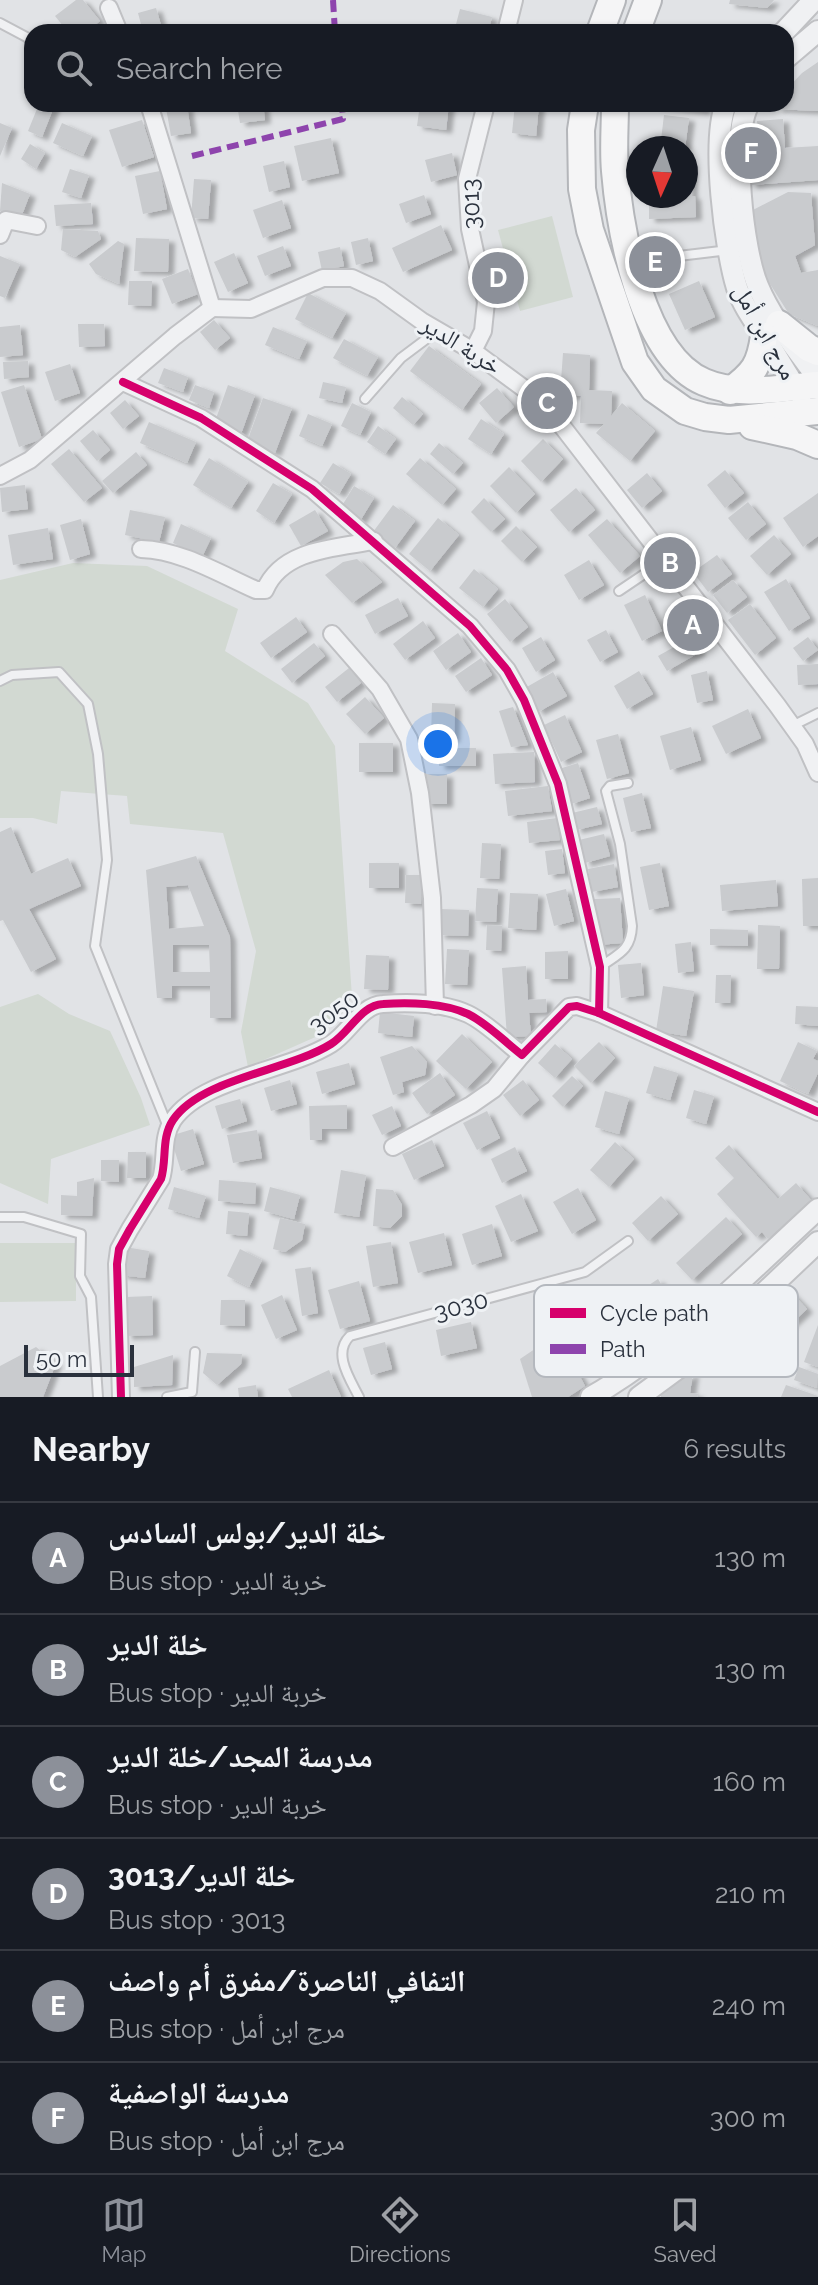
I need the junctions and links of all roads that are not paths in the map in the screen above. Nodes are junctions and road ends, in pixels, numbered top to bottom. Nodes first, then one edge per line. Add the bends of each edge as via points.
1 (514, 0) edge
2 (612, 0) edge
3 (648, 0) edge
4 (813, 0) edge
5 (109, 8) dead end
6 (818, 17) edge
7 (0, 23) edge
8 (116, 24) edge
9 (508, 24) edge
10 (603, 24) edge
11 (639, 24) edge
12 (791, 24) edge
13 (818, 31) edge
14 (24, 36) edge
15 (794, 51) edge
16 (151, 112) edge
17 (484, 112) edge
18 (584, 112) edge
19 (615, 112) edge
20 (723, 112) edge
21 (747, 112) edge
22 (2, 224) edge
23 (37, 226) dead end
24 (729, 250) junction
25 (662, 258) dead end
26 (212, 308) junction
27 (437, 330) junction
28 (771, 330) junction
29 (473, 351) junction
30 (818, 352) edge
31 (123, 382) junction
32 (810, 384) edge
33 (730, 391) junction
34 (365, 399) dead end
35 (816, 414) edge
36 (729, 420) junction
37 (818, 445) edge
38 (0, 476) edge
39 (374, 541) junction
40 (141, 549) dead end
41 (665, 560) junction
42 (619, 591) dead end
43 (332, 634) dead end
44 (0, 681) edge
45 (818, 713) edge
46 (792, 726) junction
47 (818, 773) edge
48 (628, 783) dead end
49 (600, 967) junction
50 (435, 1006) junction
51 (599, 1013) junction
52 (522, 1055) junction
53 (818, 1112) edge
54 (168, 1128) junction
55 (393, 1147) dead end
56 (818, 1209) edge
57 (0, 1217) edge
58 (628, 1241) dead end
59 (818, 1242) edge
60 (537, 1285) edge
61 (735, 1285) edge
62 (773, 1285) edge
63 (534, 1286) edge
64 (195, 1352) dead end
65 (667, 1377) edge
66 (619, 1389) edge
67 (641, 1396) edge
68 (98, 1397) edge
69 (121, 1397) edge
70 (167, 1397) edge
71 (359, 1397) edge
72 (591, 1397) edge

1 - 9 street
2 - 10 highway
3 - 11 highway
4 - 6 street
4 - 12 street
5 - 8 street
7 - 14 lane
13 - 15 street
16 - 26 street
17 - 29 street, 3013 via 467,179 470,229 486,302 483,331
18 - 36 highway via 582,189 590,230 635,362 654,389 685,411
19 - 33 highway via 615,171 638,292 676,362 690,376
20 - 24 street, مرج ابن أمل via 719,160
21 - 28 street, مرج ابن أمل via 739,169 750,261
22 - 23 street
24 - 25 lane
24 - 28 street, مرج ابن أمل via 737,289
26 - 27 street, خربة الدير via 251,309 323,278 352,278
26 - 31 street
27 - 29 street, خربة الدير
27 - 34 lane via 401,358
28 - 30 highway
28 - 32 street, مرج ابن أمل
28 - 33 highway via 750,376
29 - 41 street, خربة الدير via 545,404
31 - 38 street via 30,460
31 - 39 street via 201,418 312,489
32 - 33 highway
32 - 35 street, مرج ابن أمل
35 - 36 highway
36 - 37 highway
39 - 40 street via 312,552 282,565 265,590 182,557
39 - 49 street via 470,626 524,700 558,784
41 - 42 lane
41 - 46 street, خربة الدير
43 - 50 street via 380,689 409,739 432,898
44 - 54 lane via 12,675 59,672 88,704 107,860 95,946
45 - 46 lane
46 - 47 street, خربة الدير
48 - 49 lane via 606,791 620,844 632,940
49 - 51 street
50 - 52 street, 3050 via 470,1015
50 - 54 street, 3050 via 369,1007 331,1044 194,1099
51 - 52 street via 569,1007
51 - 53 street
52 - 55 street via 494,1089
54 - 69 street via 161,1179 119,1249
56 - 61 street
57 - 68 lane via 24,1217 81,1234 80,1276 91,1297
58 - 60 lane, 3030 via 585,1272
59 - 62 street
63 - 71 lane, 3030 via 350,1336 342,1356
64 - 70 lane via 192,1392
65 - 67 street
66 - 67 street
66 - 72 street

